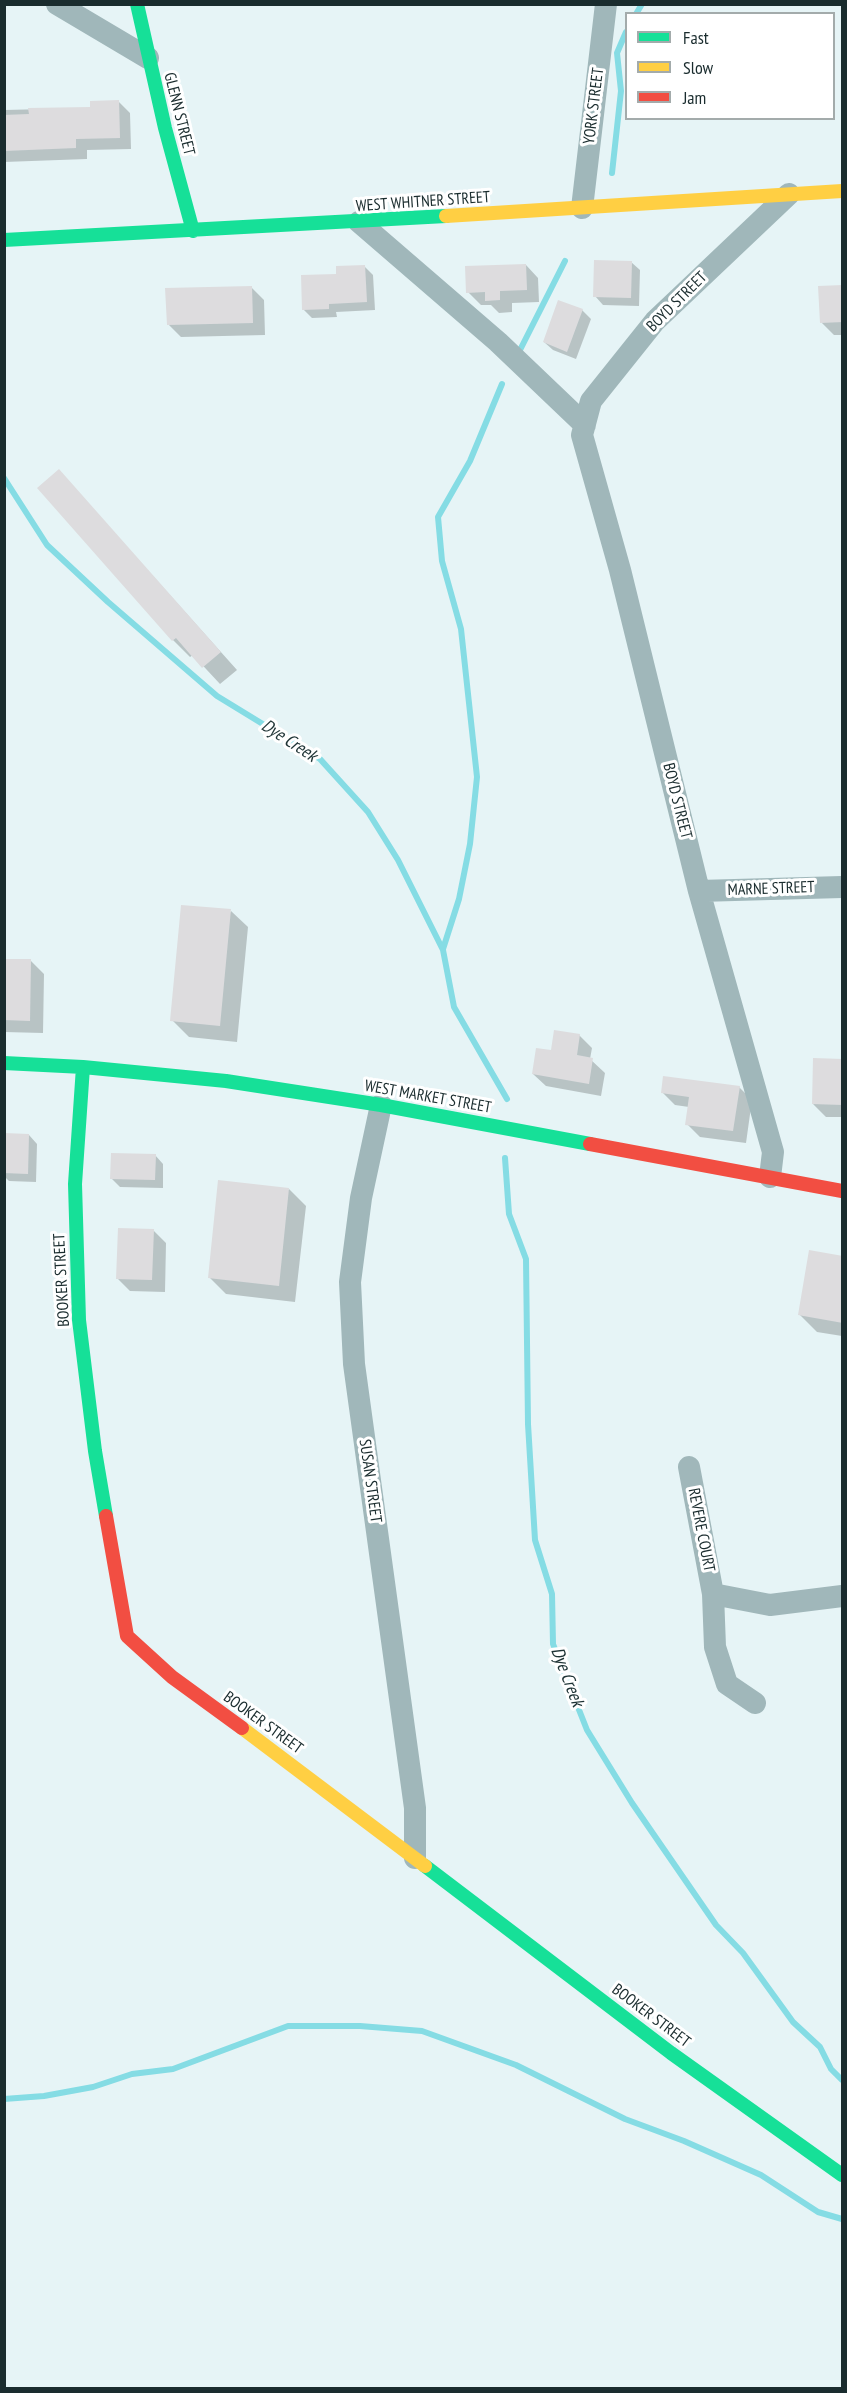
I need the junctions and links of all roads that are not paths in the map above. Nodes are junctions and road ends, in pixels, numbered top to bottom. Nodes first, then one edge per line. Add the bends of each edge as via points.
1 (57, 4) edge
2 (136, 4) edge
3 (606, 4) edge
4 (148, 58) junction
5 (843, 191) edge
6 (789, 194) junction
7 (582, 208) junction
8 (359, 222) junction
9 (193, 231) junction
10 (4, 240) edge
11 (585, 425) junction
12 (843, 887) edge
13 (699, 891) junction
14 (4, 1063) edge
15 (83, 1067) junction
16 (381, 1105) junction
17 (770, 1178) junction
18 (843, 1191) edge
19 (689, 1467) dead end
20 (713, 1593) junction
21 (843, 1596) edge
22 (755, 1703) dead end
23 (415, 1858) junction
24 (843, 2175) edge

1 - 4 street
2 - 4 street, GLENN STREET
3 - 7 street, YORK STREET
4 - 9 street, GLENN STREET
5 - 6 street, WEST WHITNER STREET
6 - 7 street, WEST WHITNER STREET
6 - 11 street, BOYD STREET via 656,321 591,401
7 - 8 street, WEST WHITNER STREET
8 - 9 street, WEST WHITNER STREET
8 - 11 street via 498,342
9 - 10 street, WEST WHITNER STREET
11 - 13 street, BOYD STREET via 582,435 620,570
12 - 13 street, MARNE STREET
13 - 17 street, BOYD STREET via 773,1152
14 - 15 street, WEST MARKET STREET
15 - 16 street, WEST MARKET STREET via 226,1081
15 - 23 street, BOOKER STREET via 75,1184 79,1320 95,1451 127,1636 172,1677
16 - 17 street, WEST MARKET STREET
16 - 23 street, SUSAN STREET via 350,1282 354,1364 415,1808
17 - 18 street, WEST MARKET STREET
19 - 20 street, REVERE COURT
20 - 21 street, REVERE COURT via 770,1605
20 - 22 street, REVERE COURT via 715,1647 727,1684
23 - 24 street, BOOKER STREET via 671,2053

